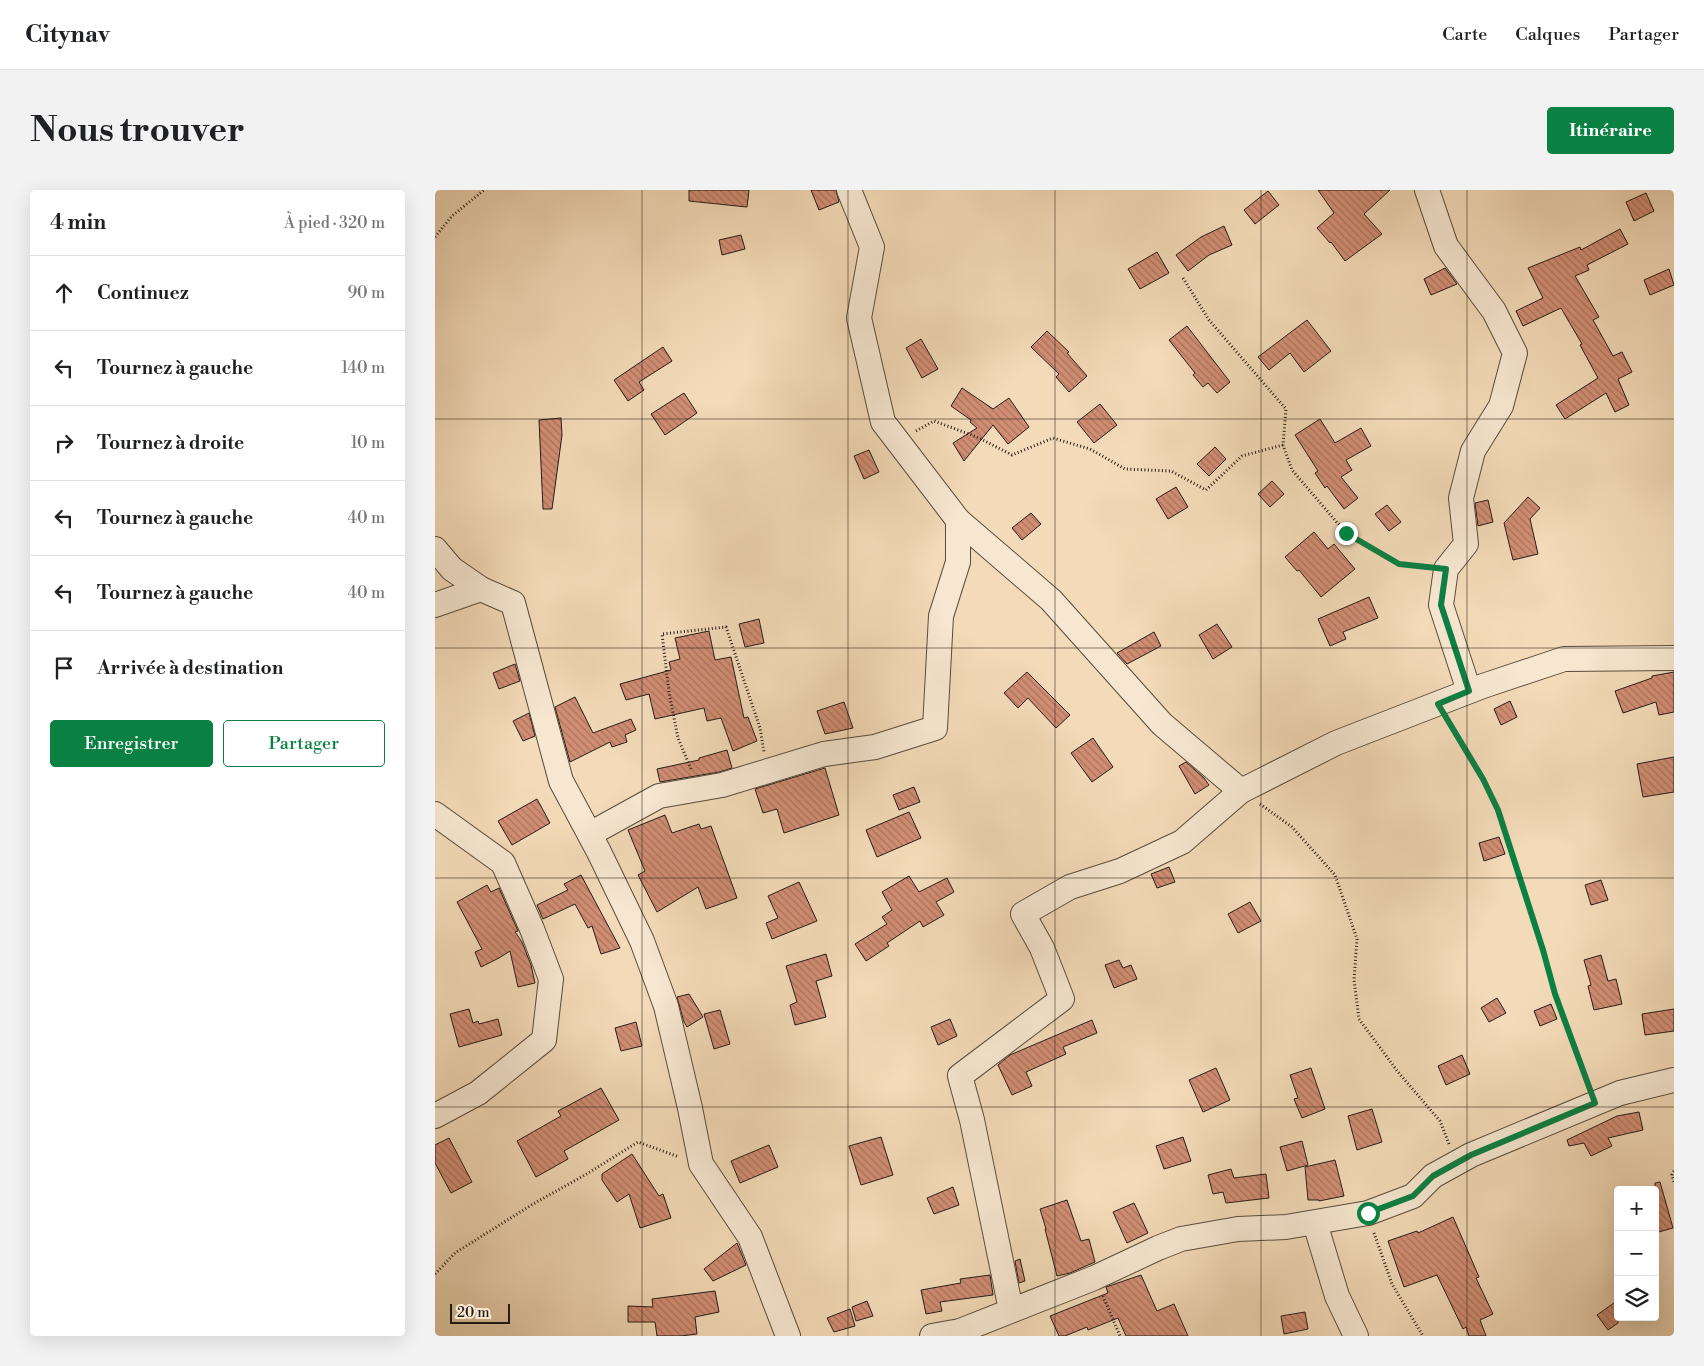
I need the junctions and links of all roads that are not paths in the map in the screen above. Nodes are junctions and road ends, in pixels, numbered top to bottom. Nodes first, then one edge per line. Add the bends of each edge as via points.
1 (849, 190) edge
2 (1427, 190) edge
3 (958, 520) junction
4 (435, 549) edge
5 (481, 589) junction
6 (435, 605) edge
7 (1674, 658) edge
8 (1469, 691) junction
9 (1241, 791) junction
10 (435, 814) edge
11 (589, 834) junction
12 (1674, 1080) edge
13 (435, 1116) edge
14 (1315, 1223) junction
15 (1011, 1310) junction
16 (788, 1336) edge
17 (932, 1336) edge
18 (1356, 1336) edge

1 - 3 street via 872,247 859,318 883,422
2 - 8 street via 1446,246 1494,311 1515,353 1501,406 1473,451 1461,498 1466,544 1446,569 1441,605
3 - 9 street via 1051,600 1162,724
3 - 11 street via 958,562 941,616 935,728 875,747 824,754 722,785 659,796
4 - 5 street via 452,569
5 - 6 street
5 - 11 street via 513,604 561,781
7 - 8 street via 1564,659
8 - 9 street via 1336,743
9 - 15 street via 1182,842 1120,871 1070,887 1023,914 1042,948 1062,999 960,1076
10 - 13 street via 503,863 551,979 543,1040 477,1093
11 - 16 street via 642,940 666,1006 701,1164 750,1237
12 - 14 street via 1620,1093 1471,1155 1433,1176 1413,1196 1368,1213
14 - 15 street via 1238,1229 1181,1240
14 - 18 street via 1337,1296
15 - 17 street via 960,1331

